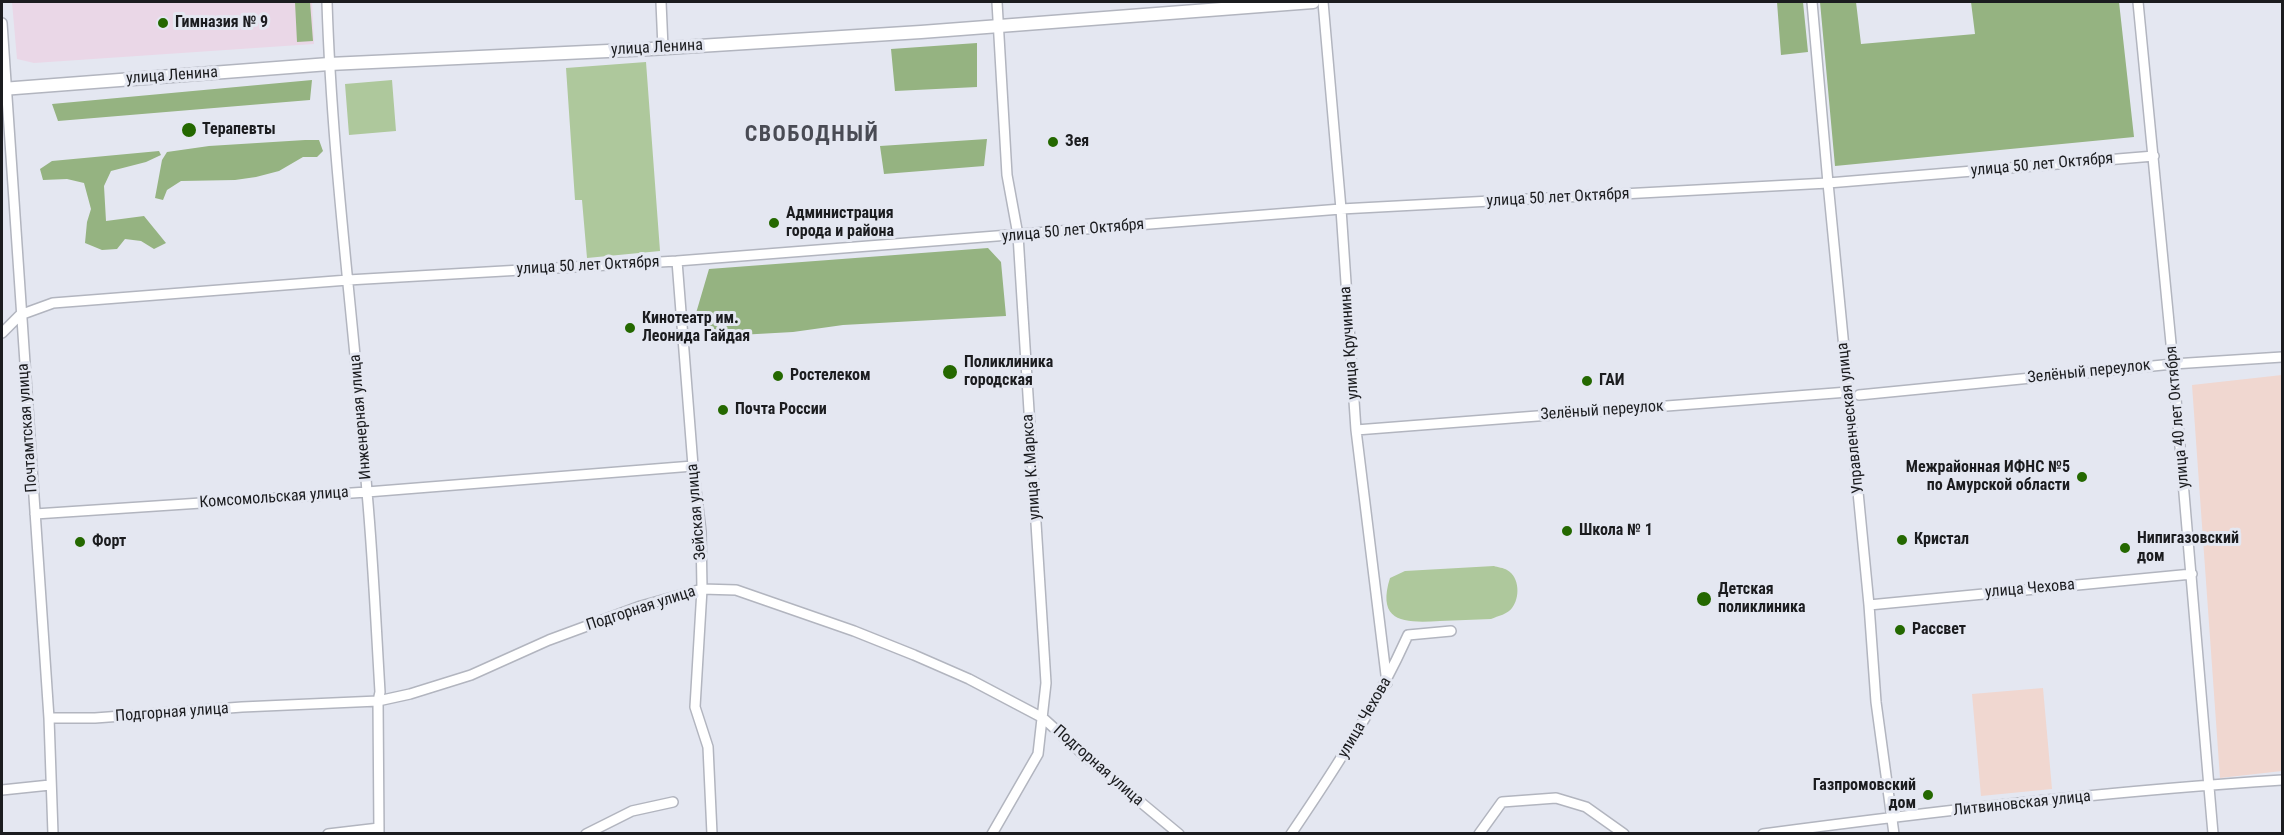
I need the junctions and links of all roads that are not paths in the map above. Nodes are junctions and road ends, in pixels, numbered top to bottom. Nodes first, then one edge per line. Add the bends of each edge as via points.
1 (327, 2) edge
2 (661, 2) edge
3 (997, 2) edge
4 (1313, 2) edge
5 (1323, 2) edge
6 (1812, 2) edge
7 (2138, 2) edge
8 (2, 23) edge
9 (999, 27) junction
10 (663, 48) junction
11 (329, 64) junction
12 (4, 89) edge
13 (2154, 156) junction
14 (1828, 183) junction
15 (1341, 209) junction
16 (1018, 235) junction
17 (677, 261) junction
18 (348, 280) junction
19 (20, 315) junction
20 (2, 333) edge
21 (2283, 357) edge
22 (2173, 364) junction
23 (1848, 392) junction
24 (1859, 395) dead end
25 (1356, 430) junction
26 (693, 466) junction
27 (368, 492) junction
28 (34, 514) junction
29 (2192, 574) junction
30 (702, 589) junction
31 (1869, 604) junction
32 (1451, 631) dead end
33 (1387, 683) junction
34 (378, 701) junction
35 (49, 718) junction
36 (1043, 718) junction
37 (2283, 780) edge
38 (50, 785) junction
39 (2208, 785) junction
40 (2, 790) edge
41 (673, 802) dead end
42 (1892, 817) junction
43 (379, 831) edge
44 (53, 834) edge
45 (328, 834) edge
46 (586, 834) edge
47 (712, 834) edge
48 (992, 834) edge
49 (1179, 834) edge
50 (1291, 834) edge
51 (1479, 834) edge
52 (1624, 834) edge
53 (1763, 834) edge
54 (1894, 834) edge
55 (2213, 834) edge

1 - 11 street, Инженерная улица
2 - 10 street
3 - 9 street, улица К.Маркса
4 - 9 main road, улица Ленина
5 - 15 street, улица Кручинина
6 - 14 street, Управленческая улица
7 - 13 street, улица 40 лет Октября
8 - 12 street, Почтамтская улица
9 - 10 main road, улица Ленина
9 - 16 street, улица К.Маркса via 1007,175
10 - 11 main road, улица Ленина
11 - 12 main road, улица Ленина
11 - 18 street, Инженерная улица
12 - 19 street, Почтамтская улица
13 - 14 street, улица 50 лет Октября
13 - 22 street, улица 40 лет Октября
14 - 15 street, улица 50 лет Октября
14 - 23 street, Управленческая улица
15 - 16 street, улица 50 лет Октября
15 - 25 street, улица Кручинина
16 - 17 street, улица 50 лет Октября
16 - 36 street, улица К.Маркса via 1046,683
17 - 18 street, улица 50 лет Октября
17 - 26 street, Зейская улица
18 - 19 street, улица 50 лет Октября via 53,303
18 - 27 street, Инженерная улица
19 - 20 street, улица 50 лет Октября
19 - 28 street, Почтамтская улица
21 - 22 street, Зелёный переулок
22 - 24 street, Зелёный переулок
22 - 29 street, улица 40 лет Октября
23 - 25 street, Зелёный переулок
23 - 31 street, Управленческая улица
25 - 33 street, улица Кручинина
26 - 27 street, Комсомольская улица
26 - 30 street, Зейская улица via 701,531
27 - 28 street, Комсомольская улица
27 - 34 street, Инженерная улица
28 - 35 street, Почтамтская улица
29 - 31 street, улица Чехова
29 - 39 street, улица 40 лет Октября
30 - 34 street, Подгорная улица via 549,640 471,675
30 - 36 street, Подгорная улица via 736,590 854,630 969,679
30 - 47 street, Зейская улица via 695,708 708,747
31 - 42 street, Управленческая улица via 1876,702
32 - 33 street, улица Чехова via 1408,635
33 - 50 street, улица Чехова
34 - 35 street, Подгорная улица
34 - 43 street, Инженерная улица
35 - 38 street, Почтамтская улица
36 - 48 street, улица К.Маркса via 1038,754
36 - 49 street, Подгорная улица
37 - 39 street, Литвиновская улица
38 - 40 street
38 - 44 street, Почтамтская улица
39 - 42 street, Литвиновская улица
39 - 55 street, улица 40 лет Октября
41 - 46 street via 632,811
42 - 53 street, Литвиновская улица
42 - 54 street, Управленческая улица
43 - 45 street
51 - 52 street via 1502,802 1556,798 1586,807

